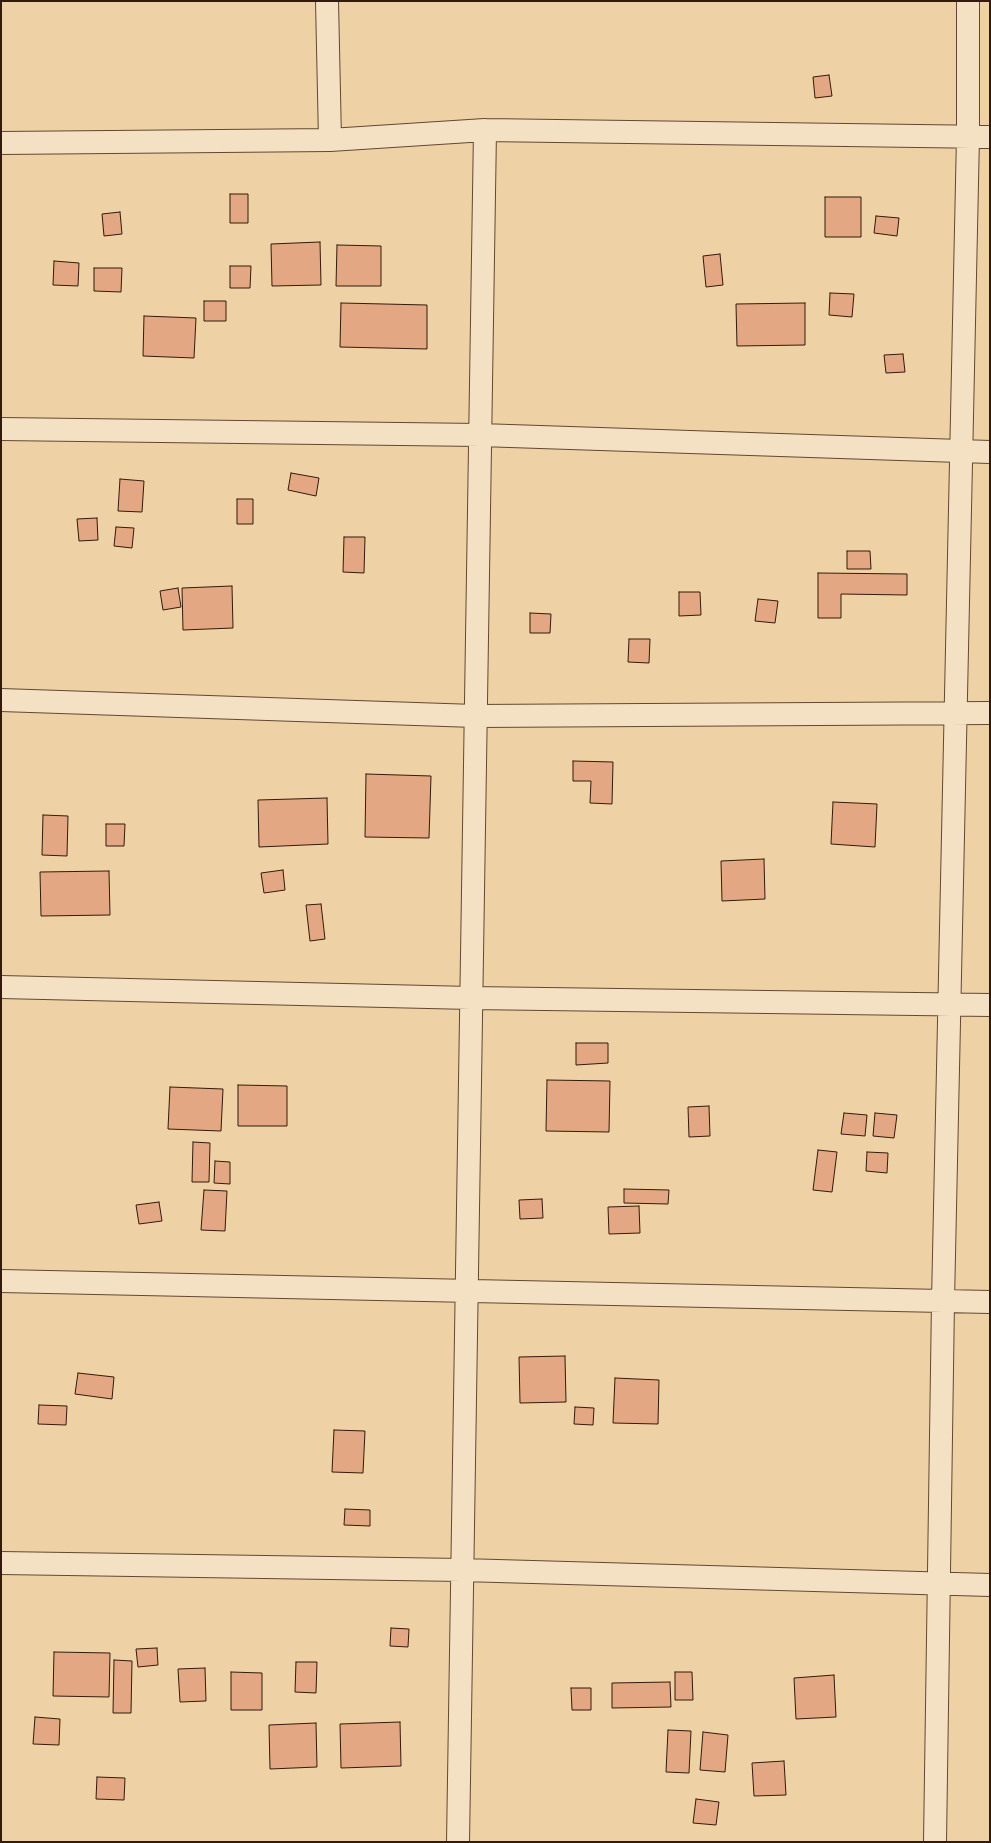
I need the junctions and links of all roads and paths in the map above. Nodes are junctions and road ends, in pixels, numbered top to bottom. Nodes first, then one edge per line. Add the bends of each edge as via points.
1 (327, 1) edge
2 (968, 1) edge
3 (485, 130) junction
4 (968, 136) junction
5 (990, 137) edge
6 (330, 140) junction
7 (1, 144) edge
8 (1, 429) edge
9 (480, 434) junction
10 (961, 451) junction
11 (990, 452) edge
12 (1, 700) edge
13 (956, 713) junction
14 (990, 713) edge
15 (476, 716) junction
16 (1, 987) edge
17 (471, 998) junction
18 (950, 1005) junction
19 (990, 1005) edge
20 (1, 1281) edge
21 (467, 1292) junction
22 (943, 1301) junction
23 (990, 1302) edge
24 (1, 1563) edge
25 (462, 1570) junction
26 (940, 1584) junction
27 (990, 1585) edge
28 (458, 1842) edge
29 (935, 1842) edge

1 - 6 street
2 - 4 street
3 - 4 street
3 - 6 street
3 - 9 street
4 - 5 street
4 - 10 street
6 - 7 street
8 - 9 street
9 - 10 street
9 - 15 street
10 - 11 street
10 - 13 street
12 - 15 street
13 - 14 street
13 - 15 street
13 - 18 street
15 - 17 street
16 - 17 street
17 - 18 street
17 - 21 street
18 - 19 street
18 - 22 street
20 - 21 street
21 - 22 street
21 - 25 street
22 - 23 street
22 - 26 street
24 - 25 street
25 - 26 street
25 - 28 street
26 - 27 street
26 - 29 street

